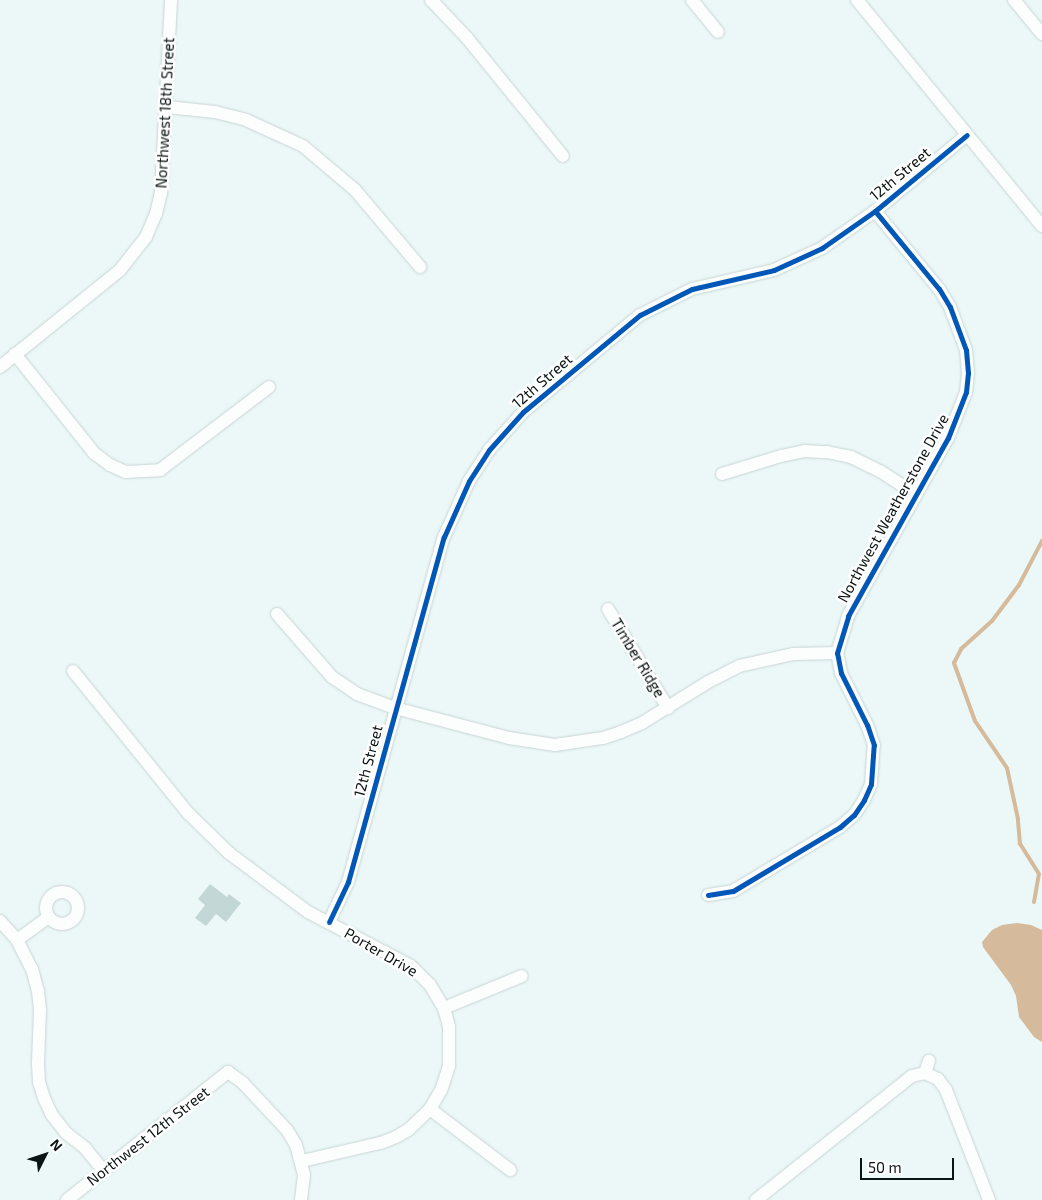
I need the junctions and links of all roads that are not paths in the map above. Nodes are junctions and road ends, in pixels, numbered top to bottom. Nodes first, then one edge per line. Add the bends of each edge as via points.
1 (171, 0) edge
2 (431, 0) edge
3 (692, 0) edge
4 (857, 0) edge
5 (1014, 0) edge
6 (718, 32) dead end
7 (1042, 34) edge
8 (167, 107) junction
9 (967, 135) junction
10 (563, 156) dead end
11 (874, 211) junction
12 (1042, 226) edge
13 (420, 267) dead end
14 (16, 354) junction
15 (0, 367) edge
16 (269, 387) dead end
17 (722, 474) dead end
18 (915, 494) junction
19 (608, 609) dead end
20 (276, 614) dead end
21 (837, 653) junction
22 (73, 671) dead end
23 (395, 708) junction
24 (668, 708) junction
25 (708, 895) dead end
26 (49, 917) dead end
27 (0, 921) edge
28 (329, 922) junction
29 (17, 940) junction
30 (522, 976) dead end
31 (444, 1008) junction
32 (430, 1109) junction
33 (302, 1161) junction
34 (104, 1170) junction
35 (510, 1170) dead end
36 (67, 1200) edge
37 (301, 1200) edge
38 (756, 1200) edge
39 (989, 1200) edge

1 - 8 street, Northwest 18th Street
2 - 10 street via 467,38
3 - 6 street
4 - 9 street
5 - 7 street
8 - 13 street via 215,112 246,120 304,146 355,190
8 - 14 street, Northwest 18th Street via 161,192 146,237 120,270
9 - 11 street, 12th Street
9 - 12 street
11 - 18 street, Northwest Weatherstone Drive via 939,289 950,307 966,350 966,392 959,414
11 - 23 street, 12th Street via 802,259 774,270 692,289 649,310 523,412 485,456 453,514
14 - 15 street, Northwest 18th Street
14 - 16 street via 94,453 126,472 152,472 166,467
17 - 18 street via 780,456 805,451 827,452 851,457
18 - 21 street, Northwest Weatherstone Drive via 848,616
19 - 24 street, Timber Ridge
20 - 23 street via 332,677 357,694
21 - 24 street via 793,654 739,666
21 - 25 street via 841,673 868,725 874,745 871,784 864,800 854,816 840,827 733,891
22 - 28 street, Porter Drive via 208,834 275,889
23 - 24 street via 509,738 555,745 603,738 642,723
23 - 28 street, 12th Street via 348,882
26 - 29 street
27 - 29 street
28 - 31 street, Porter Drive via 411,966 430,985
29 - 34 street via 32,969 38,991 39,1082 44,1098 66,1133 86,1148
30 - 31 street
31 - 32 street, Porter Drive via 449,1028 449,1066 442,1090
32 - 33 street, Porter Drive via 396,1137
32 - 35 street
33 - 34 street, Northwest 12th Street via 286,1130 243,1083 228,1072
33 - 37 street
34 - 36 street, Northwest 12th Street
38 - 39 street via 927,1067 946,1090

